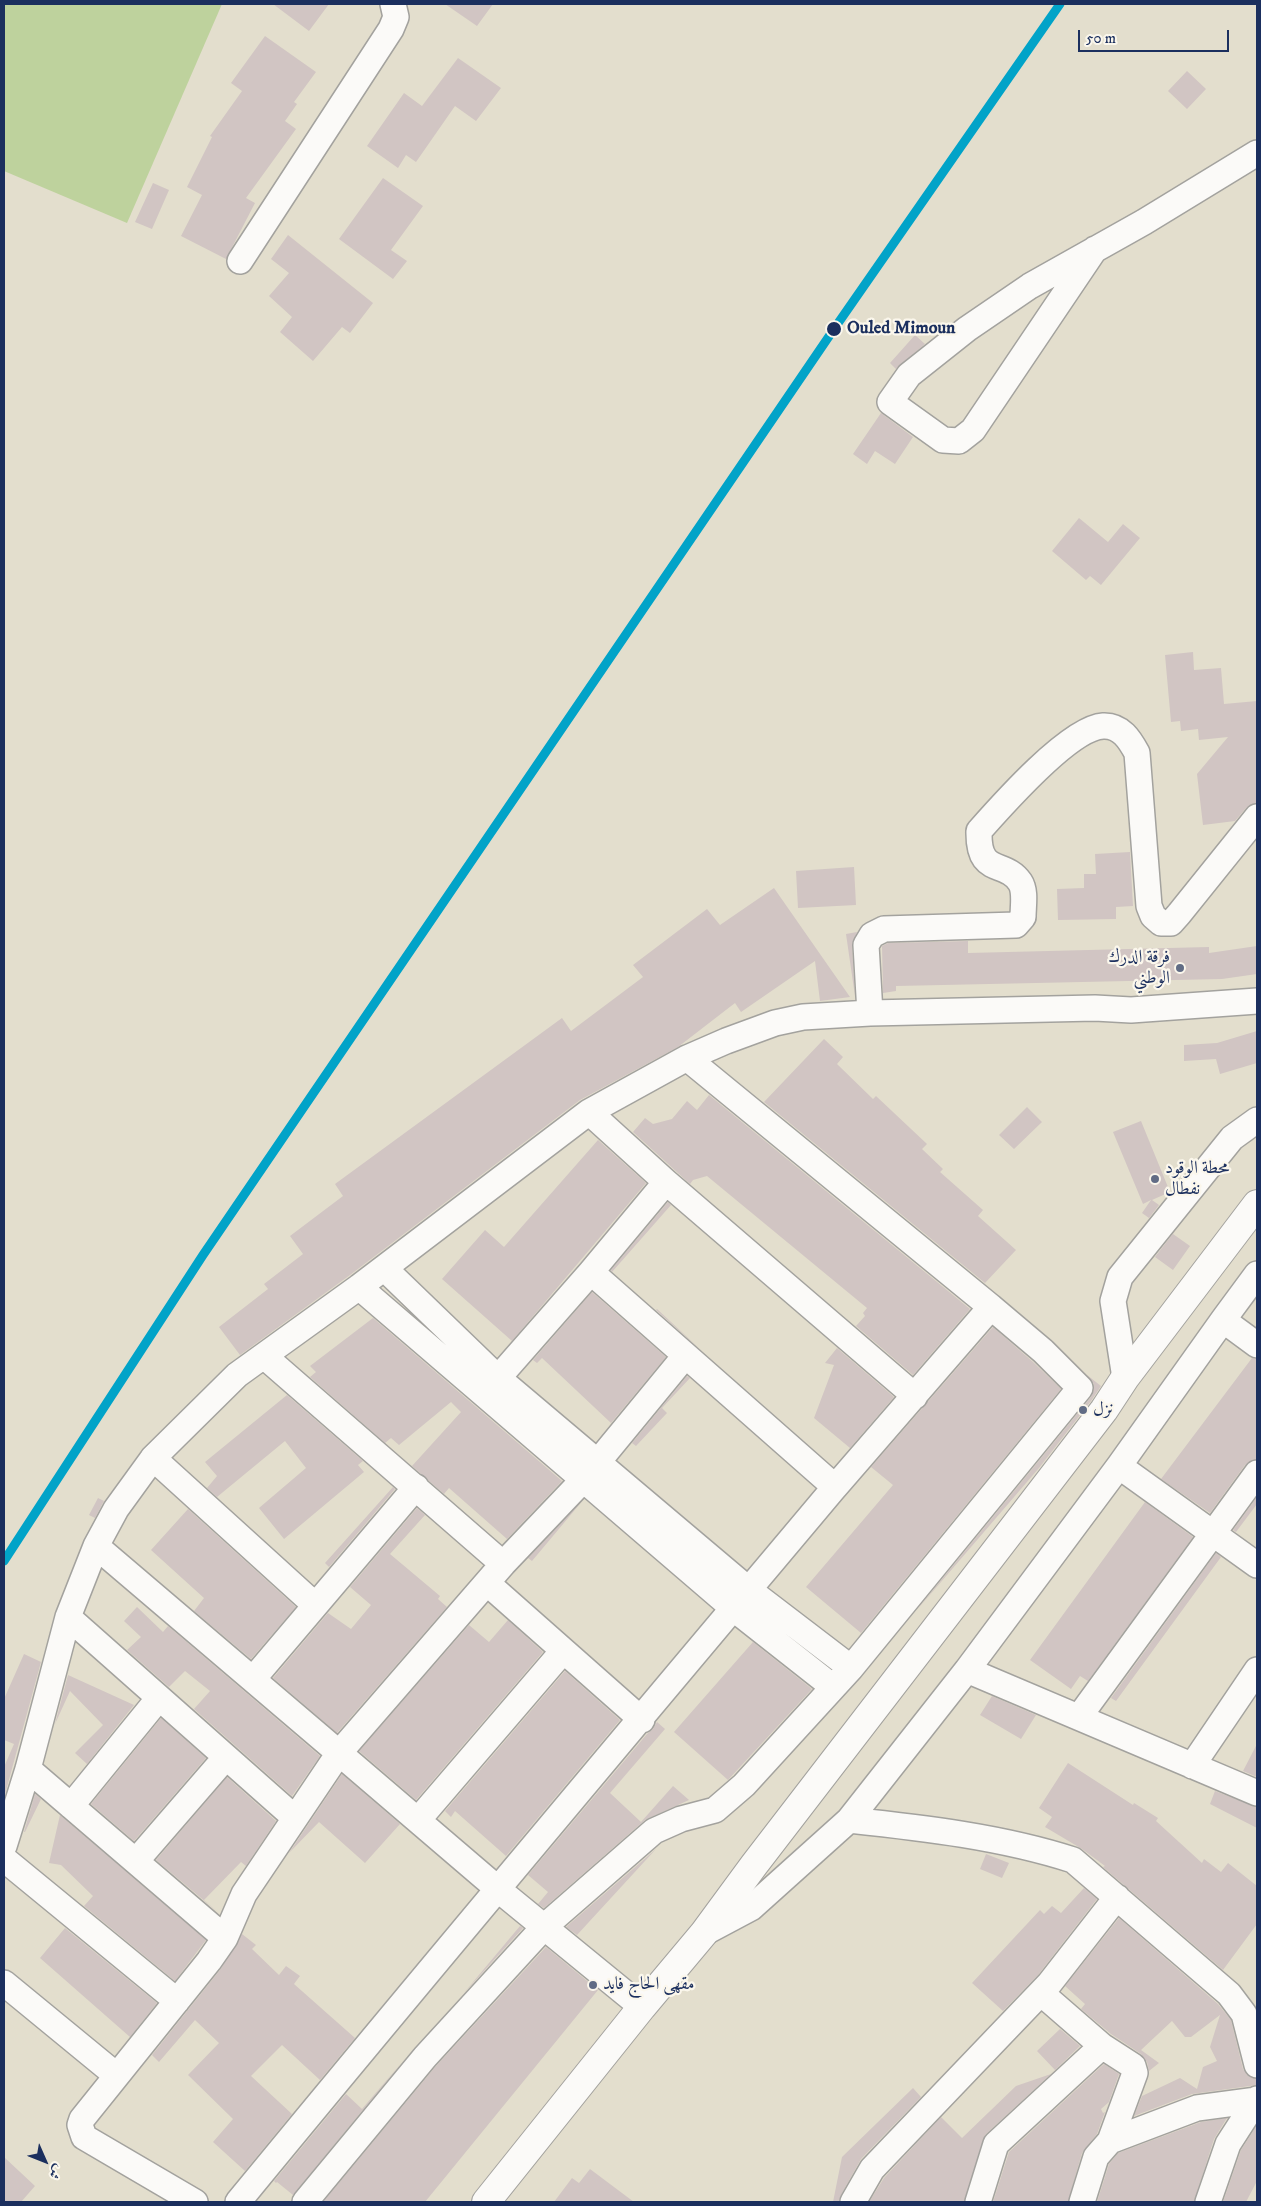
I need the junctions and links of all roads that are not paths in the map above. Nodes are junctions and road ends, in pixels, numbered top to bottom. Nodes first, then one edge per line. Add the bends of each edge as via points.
1 (393, 4) edge
2 (1257, 153) edge
3 (1095, 249) junction
4 (240, 261) dead end
5 (1257, 817) edge
6 (1257, 1001) edge
7 (870, 1013) junction
8 (688, 1058) junction
9 (590, 1112) junction
10 (1257, 1120) edge
11 (666, 1182) junction
12 (1257, 1204) edge
13 (384, 1268) junction
14 (591, 1272) junction
15 (1257, 1274) edge
16 (359, 1287) junction
17 (991, 1307) junction
18 (1223, 1320) junction
19 (1257, 1345) edge
20 (264, 1356) junction
21 (685, 1356) junction
22 (498, 1378) junction
23 (1126, 1378) junction
24 (1080, 1388) junction
25 (915, 1396) junction
26 (1104, 1410) junction
27 (153, 1458) junction
28 (1119, 1466) junction
29 (591, 1471) junction
30 (1257, 1473) edge
31 (416, 1487) junction
32 (835, 1487) junction
33 (1215, 1533) junction
34 (96, 1546) junction
35 (503, 1564) junction
36 (1257, 1565) edge
37 (487, 1583) junction
38 (749, 1590) junction
39 (315, 1605) junction
40 (734, 1609) junction
41 (68, 1617) junction
42 (563, 1651) junction
43 (851, 1668) junction
44 (967, 1670) junction
45 (1257, 1670) edge
46 (253, 1680) junction
47 (833, 1688) junction
48 (159, 1698) junction
49 (1079, 1717) junction
50 (642, 1720) junction
51 (340, 1753) junction
52 (226, 1757) junction
53 (1192, 1766) junction
54 (28, 1769) junction
55 (1257, 1793) edge
56 (71, 1806) junction
57 (295, 1818) junction
58 (418, 1820) junction
59 (849, 1820) junction
60 (4, 1846) edge
61 (4, 1859) edge
62 (136, 1862) junction
63 (497, 1888) junction
64 (1117, 1897) junction
65 (545, 1926) junction
66 (704, 1933) junction
67 (225, 1938) junction
68 (4, 1983) edge
69 (1040, 1993) junction
70 (177, 2001) junction
71 (642, 2008) junction
72 (1102, 2046) junction
73 (1257, 2065) edge
74 (116, 2075) junction
75 (1257, 2099) edge
76 (1110, 2141) junction
77 (195, 2202) edge
78 (238, 2202) edge
79 (306, 2202) edge
80 (486, 2202) edge
81 (853, 2202) edge
82 (978, 2202) edge
83 (1082, 2202) edge
84 (1208, 2202) edge

1 - 4 street via 396,17 391,29
2 - 3 street
3 - 3 street via 973,430 959,441 943,440 890,402 910,374 966,330 1030,286
5 - 7 street via 1171,923 1161,923 1149,906 1137,753 1124,734 1110,727 1103,726 1084,734 1071,741 1022,785 979,831 978,842 988,862 1021,883 1023,917 1020,922 1016,925 884,929 872,935 866,945
6 - 7 street via 1131,1010
7 - 8 street via 775,1023
8 - 9 street
8 - 17 street
9 - 11 street
9 - 13 street
10 - 23 street via 1232,1138 1120,1277 1113,1301
11 - 14 street
11 - 25 street
12 - 23 main road
13 - 16 street
13 - 22 street
14 - 21 street
14 - 22 street
15 - 18 street
16 - 20 street
16 - 29 street
17 - 24 street
17 - 25 street
18 - 19 street
18 - 28 street
20 - 27 street via 237,1375
20 - 31 street
21 - 29 street
21 - 32 street
22 - 29 street
23 - 26 main road
24 - 26 street
24 - 43 street
25 - 32 street
26 - 66 main road
27 - 34 street via 116,1509
27 - 39 street
28 - 33 street
28 - 44 street
29 - 35 street
29 - 38 street
29 - 40 street
30 - 33 street
31 - 35 street
31 - 39 street
32 - 38 street
33 - 36 street
33 - 49 street
34 - 41 street
34 - 46 street
35 - 37 street
37 - 42 street
37 - 51 street
38 - 40 street
38 - 43 street
39 - 46 street
40 - 47 street
40 - 50 street
41 - 48 street
41 - 54 street
42 - 50 street
42 - 58 street
43 - 47 street
44 - 49 street
44 - 59 street
45 - 53 street
46 - 51 street
47 - 65 street via 735,1795 715,1810 680,1819 654,1831
48 - 52 street
48 - 56 street
49 - 53 street
50 - 63 street
51 - 57 street
51 - 58 street
52 - 57 street
52 - 62 street
53 - 55 street
54 - 56 street
54 - 60 street
56 - 62 street
57 - 67 street via 244,1894
58 - 63 street
59 - 64 street via 912,1827 1042,1850 1073,1860
59 - 66 street via 751,1908
61 - 70 street
62 - 67 street
63 - 65 street
63 - 78 street
64 - 69 street
64 - 73 street via 1229,1994 1244,2014
65 - 71 street
65 - 79 street via 425,2057
66 - 71 main road
67 - 70 street
68 - 74 street
69 - 72 street
69 - 81 street via 872,2169
70 - 74 street
71 - 80 main road
72 - 76 street via 1131,2063 1135,2073
72 - 82 street via 996,2144
74 - 77 street via 82,2119 80,2125 84,2137
75 - 76 street via 1197,2108
75 - 84 street via 1228,2144
76 - 83 street via 1096,2157

